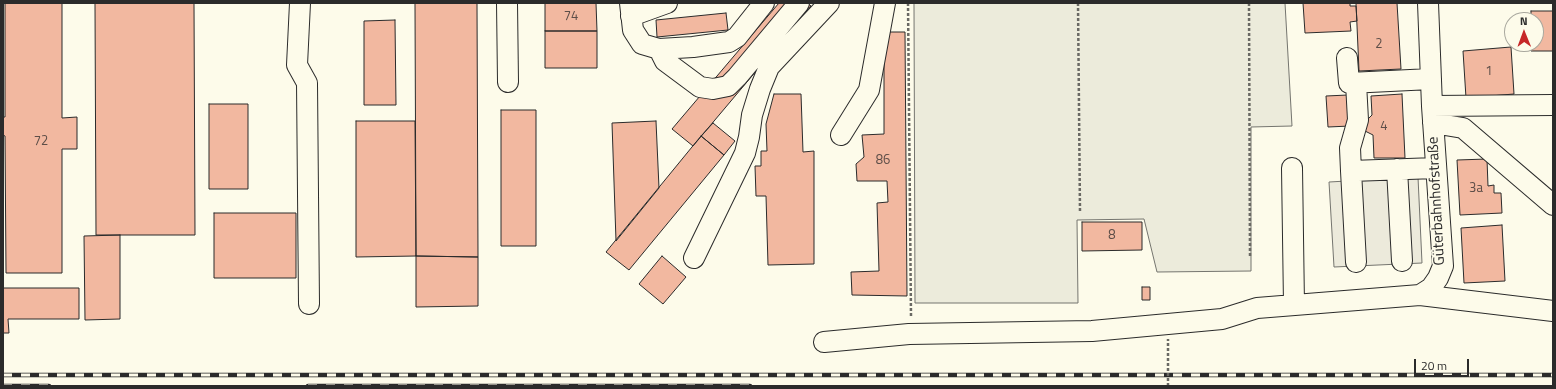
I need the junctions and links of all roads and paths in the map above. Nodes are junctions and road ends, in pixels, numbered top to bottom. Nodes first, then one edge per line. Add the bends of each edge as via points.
1 (300, 3) edge
2 (506, 3) edge
3 (667, 3) edge
4 (764, 3) edge
5 (799, 3) edge
6 (829, 3) edge
7 (885, 3) edge
8 (908, 3) edge
9 (1078, 3) edge
10 (1249, 3) edge
11 (1428, 3) edge
12 (631, 10) edge
13 (659, 49) junction
14 (1347, 58) dead end
15 (1430, 79) junction
16 (508, 82) dead end
17 (1356, 83) junction
18 (1553, 105) edge
19 (1432, 114) junction
20 (841, 135) dead end
21 (1292, 168) dead end
22 (1436, 168) junction
23 (1397, 169) junction
24 (1351, 171) junction
25 (1553, 205) edge
26 (1080, 212) dead end
27 (1250, 256) dead end
28 (694, 258) dead end
29 (1402, 261) dead end
30 (1356, 262) dead end
31 (1420, 295) junction
32 (309, 304) dead end
33 (1294, 305) junction
34 (911, 308) dead end
35 (1553, 311) edge
36 (1168, 339) dead end
37 (824, 342) dead end
38 (1168, 386) edge

1 - 32 street via 297,65 307,83
2 - 16 street
3 - 12 street
4 - 13 street via 738,37 729,42
5 - 13 street via 728,86 713,90 700,87 666,61
6 - 28 street via 769,67 752,115 745,153
7 - 20 street via 869,90
8 - 34 path
9 - 26 path
10 - 27 path
11 - 15 street, Güterbahnhofstraße
12 - 13 street via 633,30 642,44
14 - 17 street via 1349,83
15 - 17 street
15 - 19 street, Güterbahnhofstraße
17 - 24 street via 1358,120 1350,148
18 - 19 street
19 - 22 street, Güterbahnhofstraße
19 - 25 street, Güterbahnhofstraße via 1463,128
21 - 33 street
22 - 23 street
22 - 31 street, Güterbahnhofstraße via 1442,266 1431,288
23 - 24 street
23 - 29 street
24 - 30 street
31 - 33 street
31 - 35 street
33 - 37 street via 1257,308 1222,320 1092,330 909,334
36 - 38 path, bridge

